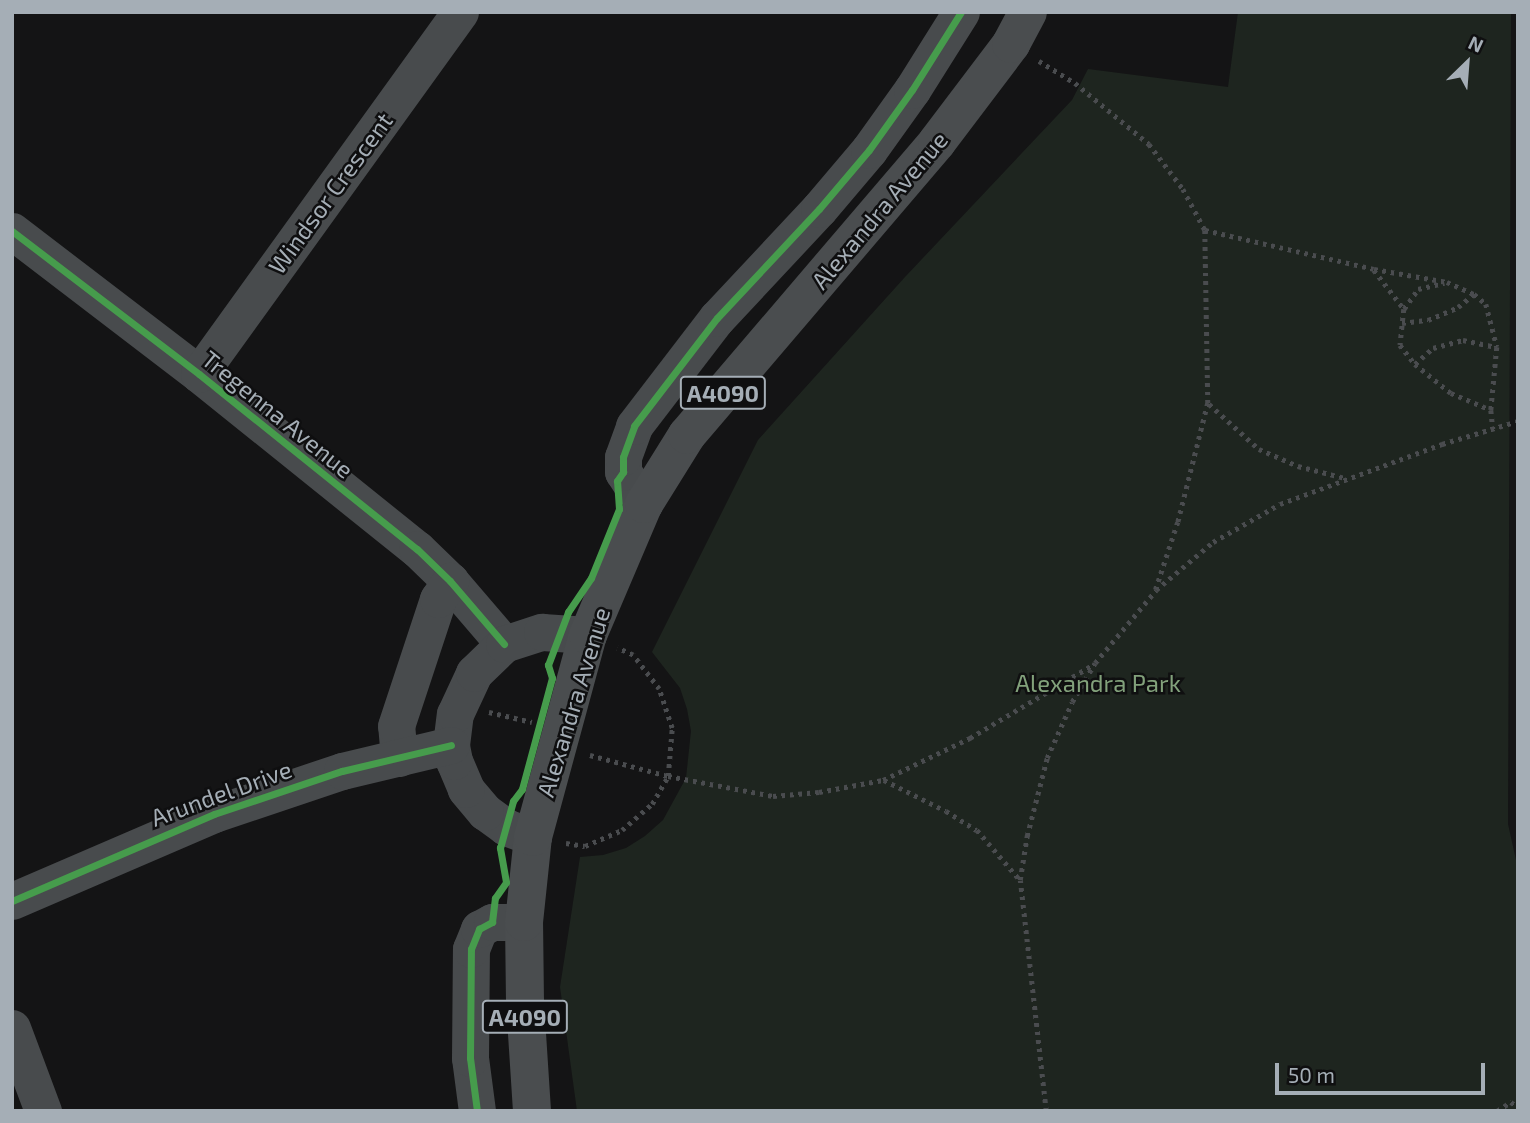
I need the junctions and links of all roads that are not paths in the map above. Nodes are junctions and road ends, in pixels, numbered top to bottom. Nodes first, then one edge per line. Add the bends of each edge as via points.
1 (460, 12) edge
2 (961, 12) edge
3 (1020, 28) edge
4 (12, 231) edge
5 (199, 374) junction
6 (644, 504) junction
7 (450, 581) junction
8 (587, 635) junction
9 (504, 644) junction
10 (452, 745) junction
11 (399, 758) junction
12 (533, 837) junction
13 (12, 901) edge
14 (524, 922) junction
15 (12, 1028) edge
16 (43, 1111) edge
17 (477, 1111) edge
18 (532, 1111) edge

1 - 5 street, Windsor Crescent
2 - 6 street via 869,150 717,318 634,426 623,472
3 - 6 main road, Alexandra Avenue / A4090 via 937,142 687,435
4 - 5 street, Tregenna Avenue
5 - 7 street, Tregenna Avenue via 417,549
6 - 8 main road, Alexandra Avenue / A4090
7 - 9 street, Tregenna Avenue
7 - 11 street via 438,599 397,726
8 - 9 street via 542,632
8 - 12 main road, Alexandra Avenue / A4090
9 - 10 street via 474,673 458,705
10 - 11 street, Arundel Drive
10 - 12 street via 466,789 485,812 506,827
11 - 13 street, Arundel Drive via 333,774 214,814
12 - 14 main road, Alexandra Avenue / A4090
14 - 17 street via 486,925 471,949 470,1058
14 - 18 main road, Alexandra Avenue / A4090
15 - 16 street

